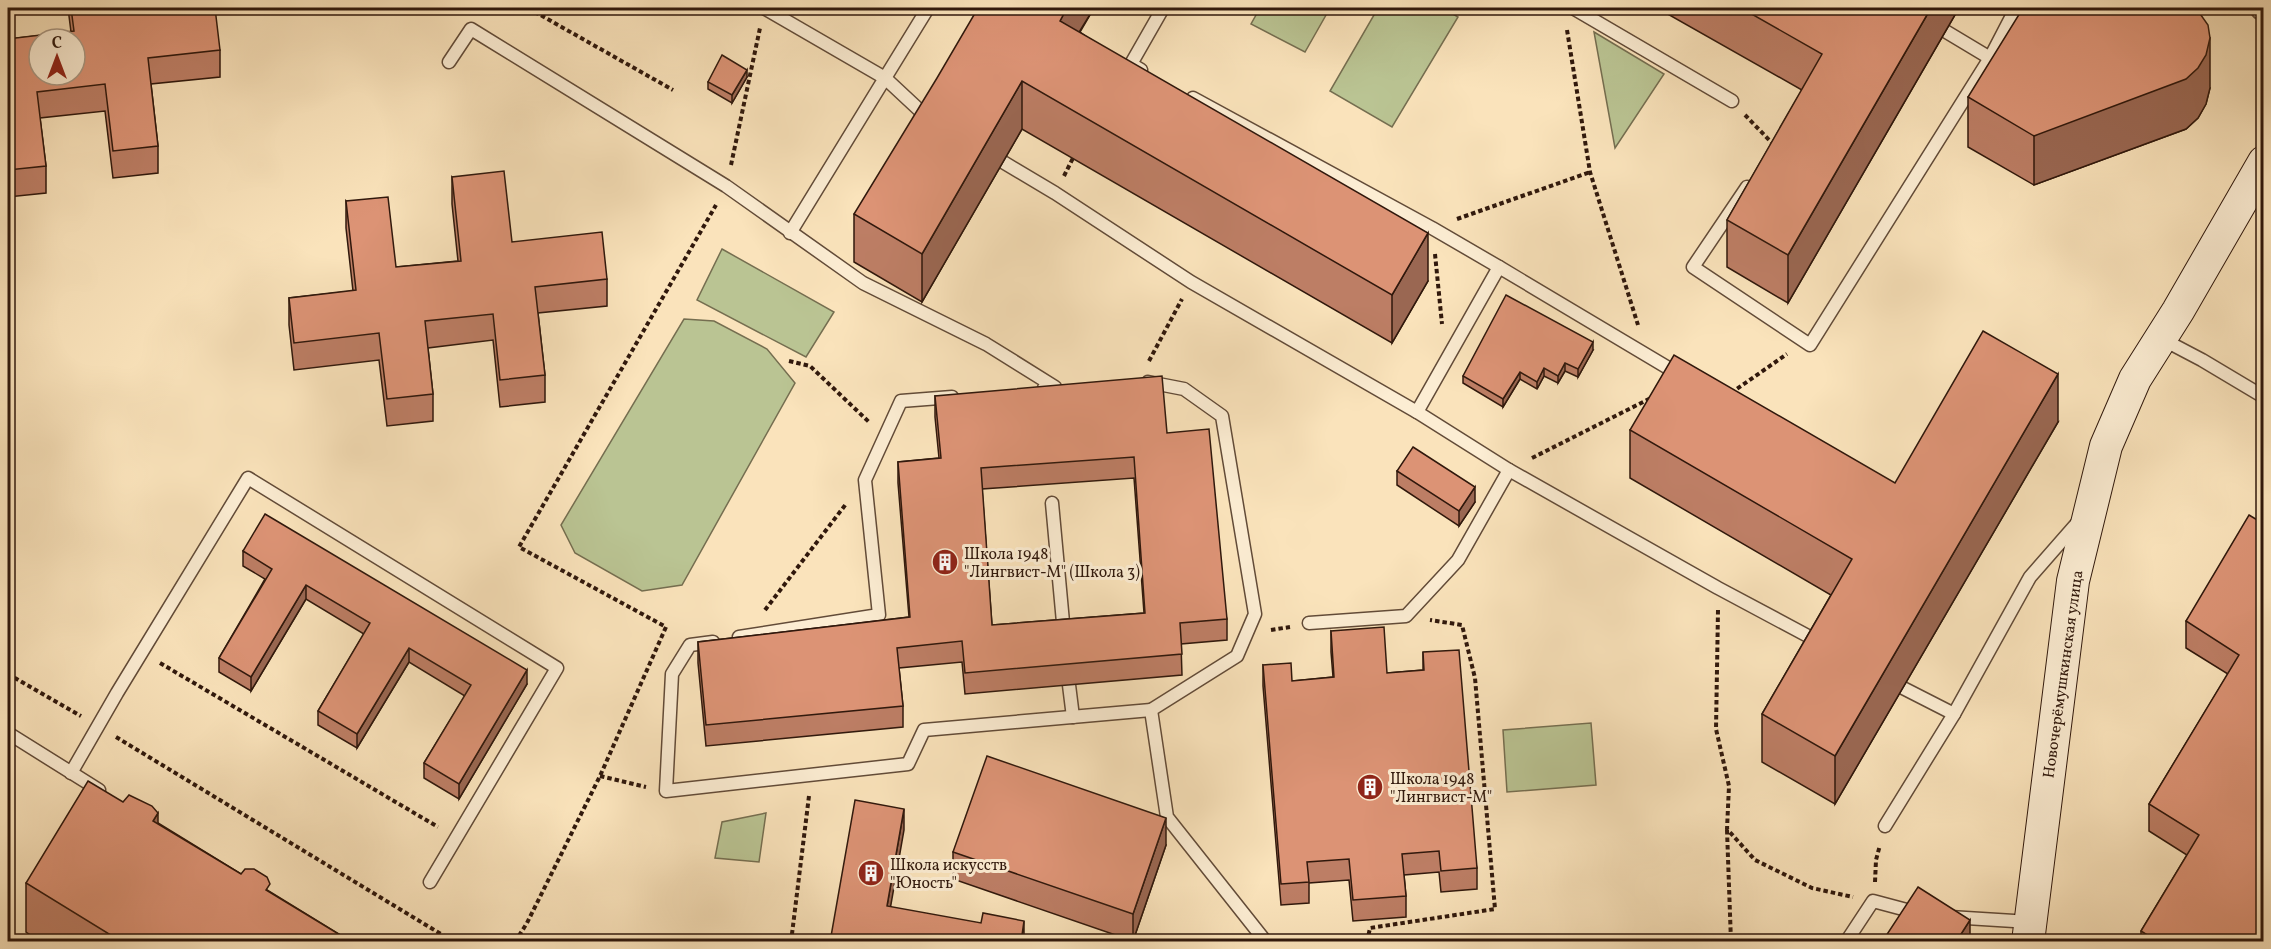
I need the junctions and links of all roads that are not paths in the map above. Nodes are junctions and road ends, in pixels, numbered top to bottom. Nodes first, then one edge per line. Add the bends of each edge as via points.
1 (764, 8) edge
2 (928, 8) edge
3 (1163, 8) edge
4 (1573, 8) edge
5 (2016, 8) edge
6 (1945, 32) dead end
7 (1990, 58) junction
8 (449, 62) dead end
9 (1152, 76) edge
10 (885, 78) junction
11 (1183, 93) edge
12 (1732, 101) road end
13 (937, 126) edge
14 (1775, 146) edge
15 (1003, 162) edge
16 (2264, 162) edge
17 (790, 233) junction
18 (1499, 267) junction
19 (2161, 338) junction
20 (1139, 380) edge
21 (1031, 390) edge
22 (960, 396) edge
23 (2264, 397) edge
24 (1722, 399) edge
25 (1417, 412) junction
26 (1509, 470) junction
27 (1052, 502) dead end
28 (2091, 507) junction
29 (1309, 623) road end
30 (1065, 640) edge
31 (1828, 647) edge
32 (1069, 685) edge
33 (1903, 688) edge
34 (1151, 710) junction
35 (1954, 714) junction
36 (1073, 717) junction
37 (8, 733) edge
38 (71, 773) junction
39 (111, 798) edge
40 (1886, 826) road end
41 (430, 882) dead end
42 (2029, 932) edge
43 (1266, 942) edge
44 (1846, 942) edge

1 - 10 lane
2 - 10 lane
3 - 9 lane via 1131,64
4 - 12 lane
5 - 7 lane
6 - 7 lane
7 - 14 lane via 1809,345 1693,267
8 - 17 lane via 471,28 726,186
10 - 13 lane
10 - 17 lane
11 - 18 lane
15 - 25 lane via 1191,282
16 - 19 street, Новочерёмушкинская улица
17 - 21 lane via 862,283 986,344 1060,387
18 - 24 lane
18 - 25 lane
19 - 23 lane
19 - 28 street, Новочерёмушкинская улица via 2135,379 2119,415 2106,447
20 - 34 lane via 1184,389 1222,416 1255,614 1237,656
22 - 36 lane via 901,401 865,480 879,615 690,645 672,674 666,791 909,764 924,730
25 - 26 lane
26 - 29 lane via 1458,560 1406,616
26 - 31 lane
27 - 30 lane
28 - 35 lane via 2030,577
28 - 42 street, Новочерёмушкинская улица via 2073,581
32 - 36 lane
33 - 35 lane
34 - 36 lane
34 - 43 lane via 1167,817
35 - 40 lane
37 - 38 lane
38 - 39 lane
38 - 41 lane via 248,478 557,668
42 - 44 lane via 1924,915 1873,901

